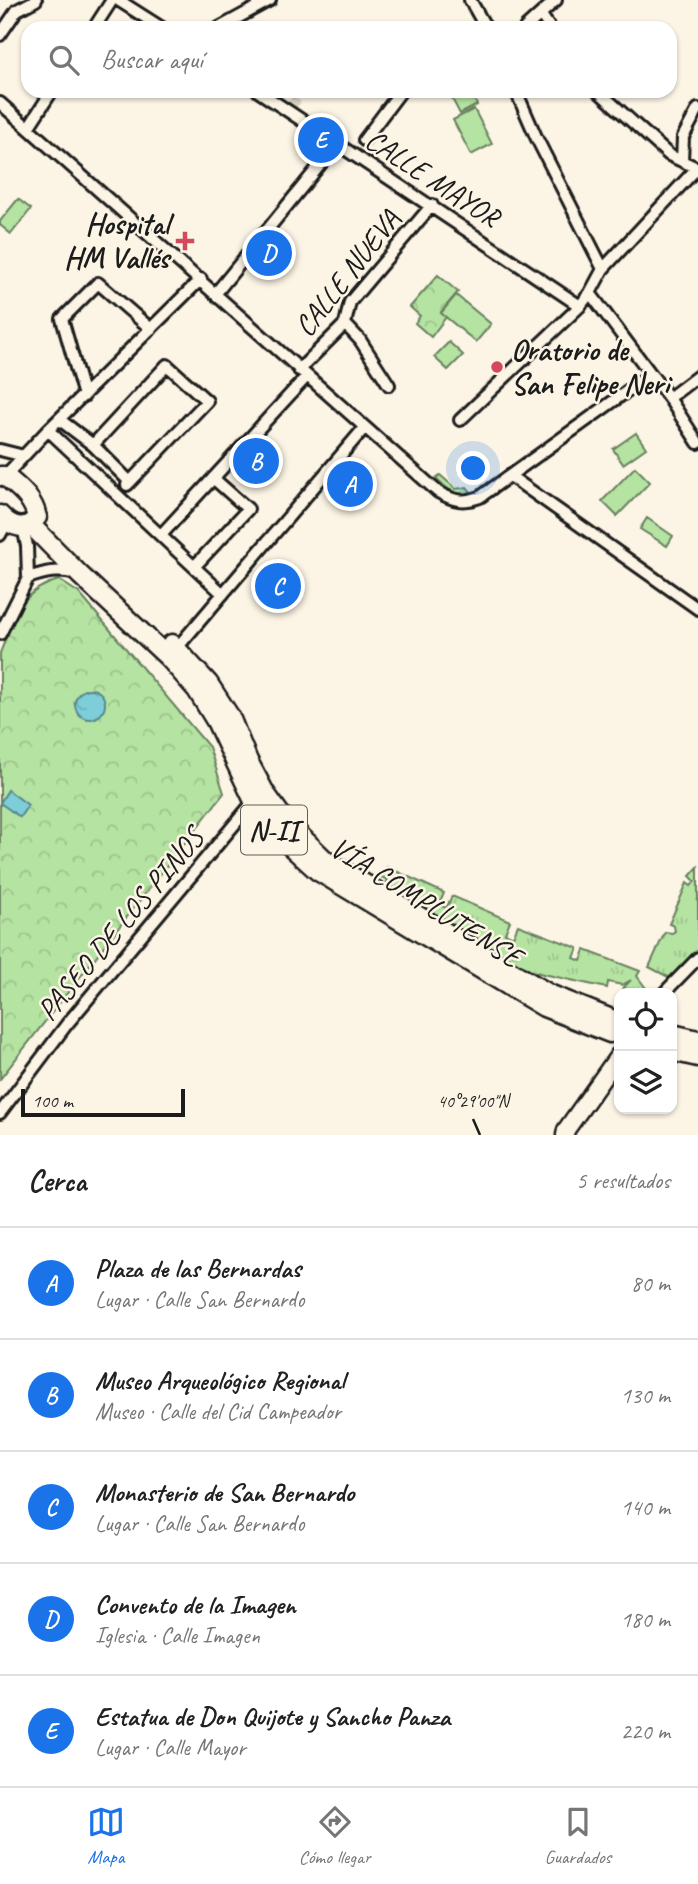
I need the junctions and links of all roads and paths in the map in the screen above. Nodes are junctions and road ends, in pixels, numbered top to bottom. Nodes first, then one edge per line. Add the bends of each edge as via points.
1 (36, 0) edge
2 (112, 0) edge
3 (118, 0) edge
4 (270, 0) edge
5 (470, 0) edge
6 (556, 0) edge
7 (541, 16) junction
8 (98, 21) edge
9 (151, 21) edge
10 (232, 21) edge
11 (482, 21) edge
12 (534, 21) edge
13 (545, 21) edge
14 (0, 35) edge
15 (47, 98) edge
16 (270, 98) edge
17 (396, 98) edge
18 (519, 98) edge
19 (606, 98) edge
20 (0, 103) edge
21 (698, 109) edge
22 (28, 128) junction
23 (337, 144) junction
24 (359, 147) junction
25 (682, 161) junction
26 (698, 167) edge
27 (432, 205) junction
28 (603, 270) junction
29 (201, 279) junction
30 (216, 293) junction
31 (590, 293) junction
32 (580, 306) junction
33 (345, 324) junction
34 (151, 329) junction
35 (303, 373) junction
36 (652, 374) junction
37 (698, 376) edge
38 (388, 385) dead end
39 (84, 396) junction
40 (669, 398) junction
41 (60, 419) junction
42 (460, 420) dead end
43 (365, 427) junction
44 (48, 429) junction
45 (698, 443) edge
46 (93, 445) junction
47 (0, 450) edge
48 (24, 456) junction
49 (2, 476) edge
50 (510, 476) junction
51 (213, 478) junction
52 (130, 482) junction
53 (118, 493) junction
54 (16, 523) edge
55 (161, 535) junction
56 (194, 567) junction
57 (80, 575) junction
58 (28, 578) junction
59 (223, 594) junction
60 (698, 609) edge
61 (0, 634) edge
62 (176, 649) junction
63 (254, 800) junction
64 (698, 958) edge
65 (669, 988) edge
66 (614, 1028) edge
67 (614, 1028) edge
68 (677, 1035) edge
69 (698, 1040) edge
70 (677, 1052) edge
71 (698, 1057) edge
72 (614, 1062) edge
73 (0, 1113) edge
74 (565, 1135) edge

1 - 14 street via 17,10
2 - 8 street
3 - 9 street
4 - 10 street
5 - 11 street
6 - 7 street
7 - 12 street
7 - 13 street
15 - 22 street
16 - 23 street, CALLE MAYOR
17 - 24 street
18 - 28 street
19 - 25 street via 668,155
20 - 22 street
21 - 25 street via 683,137
22 - 29 street
23 - 24 street, CALLE MAYOR
23 - 30 street
24 - 27 street, CALLE MAYOR
25 - 26 street
26 - 28 street
27 - 32 street, CALLE MAYOR
27 - 33 street, CALLE NUEVA via 350,302
28 - 31 street
29 - 30 street
29 - 34 street
30 - 35 street
31 - 32 street
31 - 36 street
32 - 42 street
33 - 35 street, CALLE NUEVA
33 - 38 street
34 - 39 street
34 - 39 street via 98,283 62,318
35 - 43 street
35 - 51 street, CALLE NUEVA
36 - 40 street
36 - 50 street
37 - 40 street
39 - 41 street
40 - 45 street
41 - 44 street
41 - 46 street
43 - 50 street via 452,500 480,497
43 - 59 street
44 - 48 street
44 - 53 street
46 - 52 street
46 - 52 street via 167,365 207,401
47 - 48 street
48 - 49 street
49 - 54 main road via 35,507
50 - 60 street
51 - 55 street, CALLE NUEVA
51 - 56 street via 248,509
52 - 53 street
53 - 55 street
54 - 57 main road, VÍA COMPLUTENSE / N-II
54 - 58 street via 29,563
54 - 62 main road, VÍA COMPLUTENSE / N-II via 78,559
55 - 56 street
56 - 59 street
57 - 58 street via 51,571
57 - 63 main road, VÍA COMPLUTENSE / N-II via 169,658 197,691
58 - 61 street
59 - 62 street
62 - 66 main road, VÍA COMPLUTENSE / N-II via 208,683 285,821 326,861
63 - 67 main road, VÍA COMPLUTENSE / N-II via 275,832 318,871 544,1007
63 - 73 street, PASEO DE LOS PINOS via 67,1024
64 - 65 street
68 - 69 main road
70 - 71 main road
72 - 74 street

